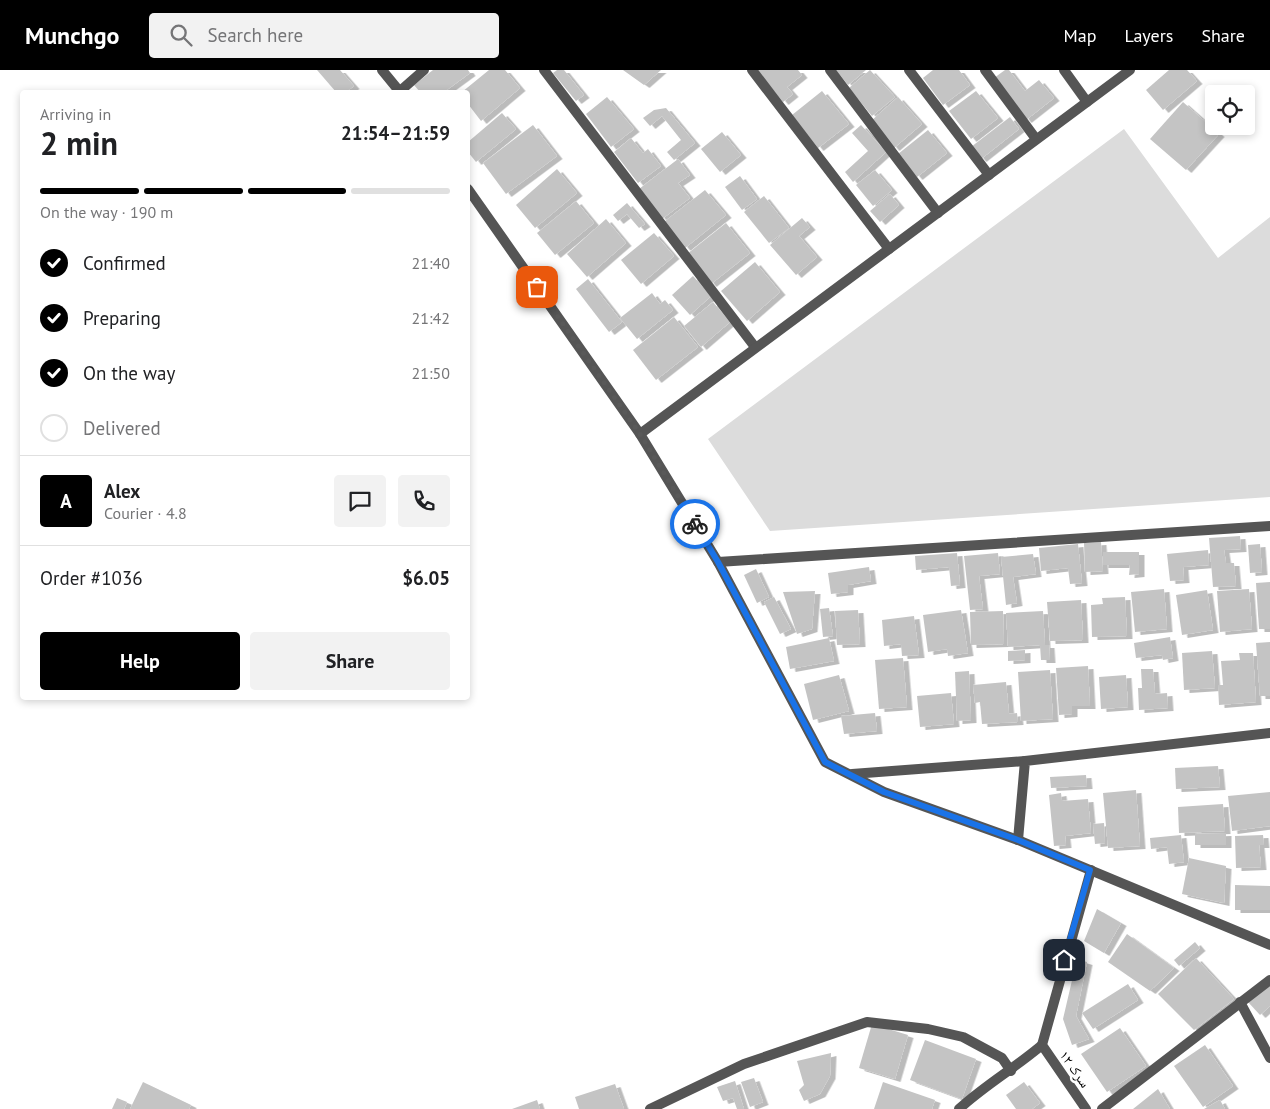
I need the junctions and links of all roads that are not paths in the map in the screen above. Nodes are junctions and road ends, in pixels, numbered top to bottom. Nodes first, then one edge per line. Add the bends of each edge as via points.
1 (382, 70) edge
2 (424, 70) edge
3 (544, 70) edge
4 (752, 70) edge
5 (830, 70) edge
6 (909, 70) edge
7 (985, 70) edge
8 (1064, 70) edge
9 (1130, 70) edge
10 (398, 90) edge
11 (402, 90) edge
12 (1088, 102) junction
13 (1036, 138) junction
14 (989, 175) junction
15 (470, 192) edge
16 (938, 213) junction
17 (889, 249) junction
18 (756, 347) junction
19 (640, 434) junction
20 (1270, 526) edge
21 (718, 562) junction
22 (1270, 733) edge
23 (1025, 761) junction
24 (850, 774) junction
25 (1018, 840) junction
26 (1090, 870) junction
27 (1270, 945) edge
28 (1270, 980) edge
29 (1240, 1002) junction
30 (1042, 1045) junction
31 (1270, 1058) edge
32 (1011, 1071) junction
33 (650, 1109) edge
34 (959, 1109) edge
35 (1086, 1109) edge
36 (1102, 1109) edge

1 - 10 street
2 - 11 street
3 - 18 street
4 - 17 street
5 - 16 street
6 - 14 street
7 - 13 street
8 - 12 street
9 - 12 street
12 - 13 street
13 - 14 street
14 - 16 street
15 - 19 street
16 - 17 street
17 - 18 street
18 - 19 street
19 - 21 street
20 - 21 street
21 - 24 street via 825,762
22 - 23 street
23 - 24 street
23 - 25 street
24 - 25 street via 884,792
25 - 26 street
26 - 27 street
26 - 30 street, سرک ۱۲
28 - 29 street
29 - 31 street
29 - 36 street
30 - 32 street
30 - 35 street, سرک ۱۲
32 - 33 street via 1002,1058 963,1037 928,1029 867,1022 744,1064
32 - 34 street via 981,1089

